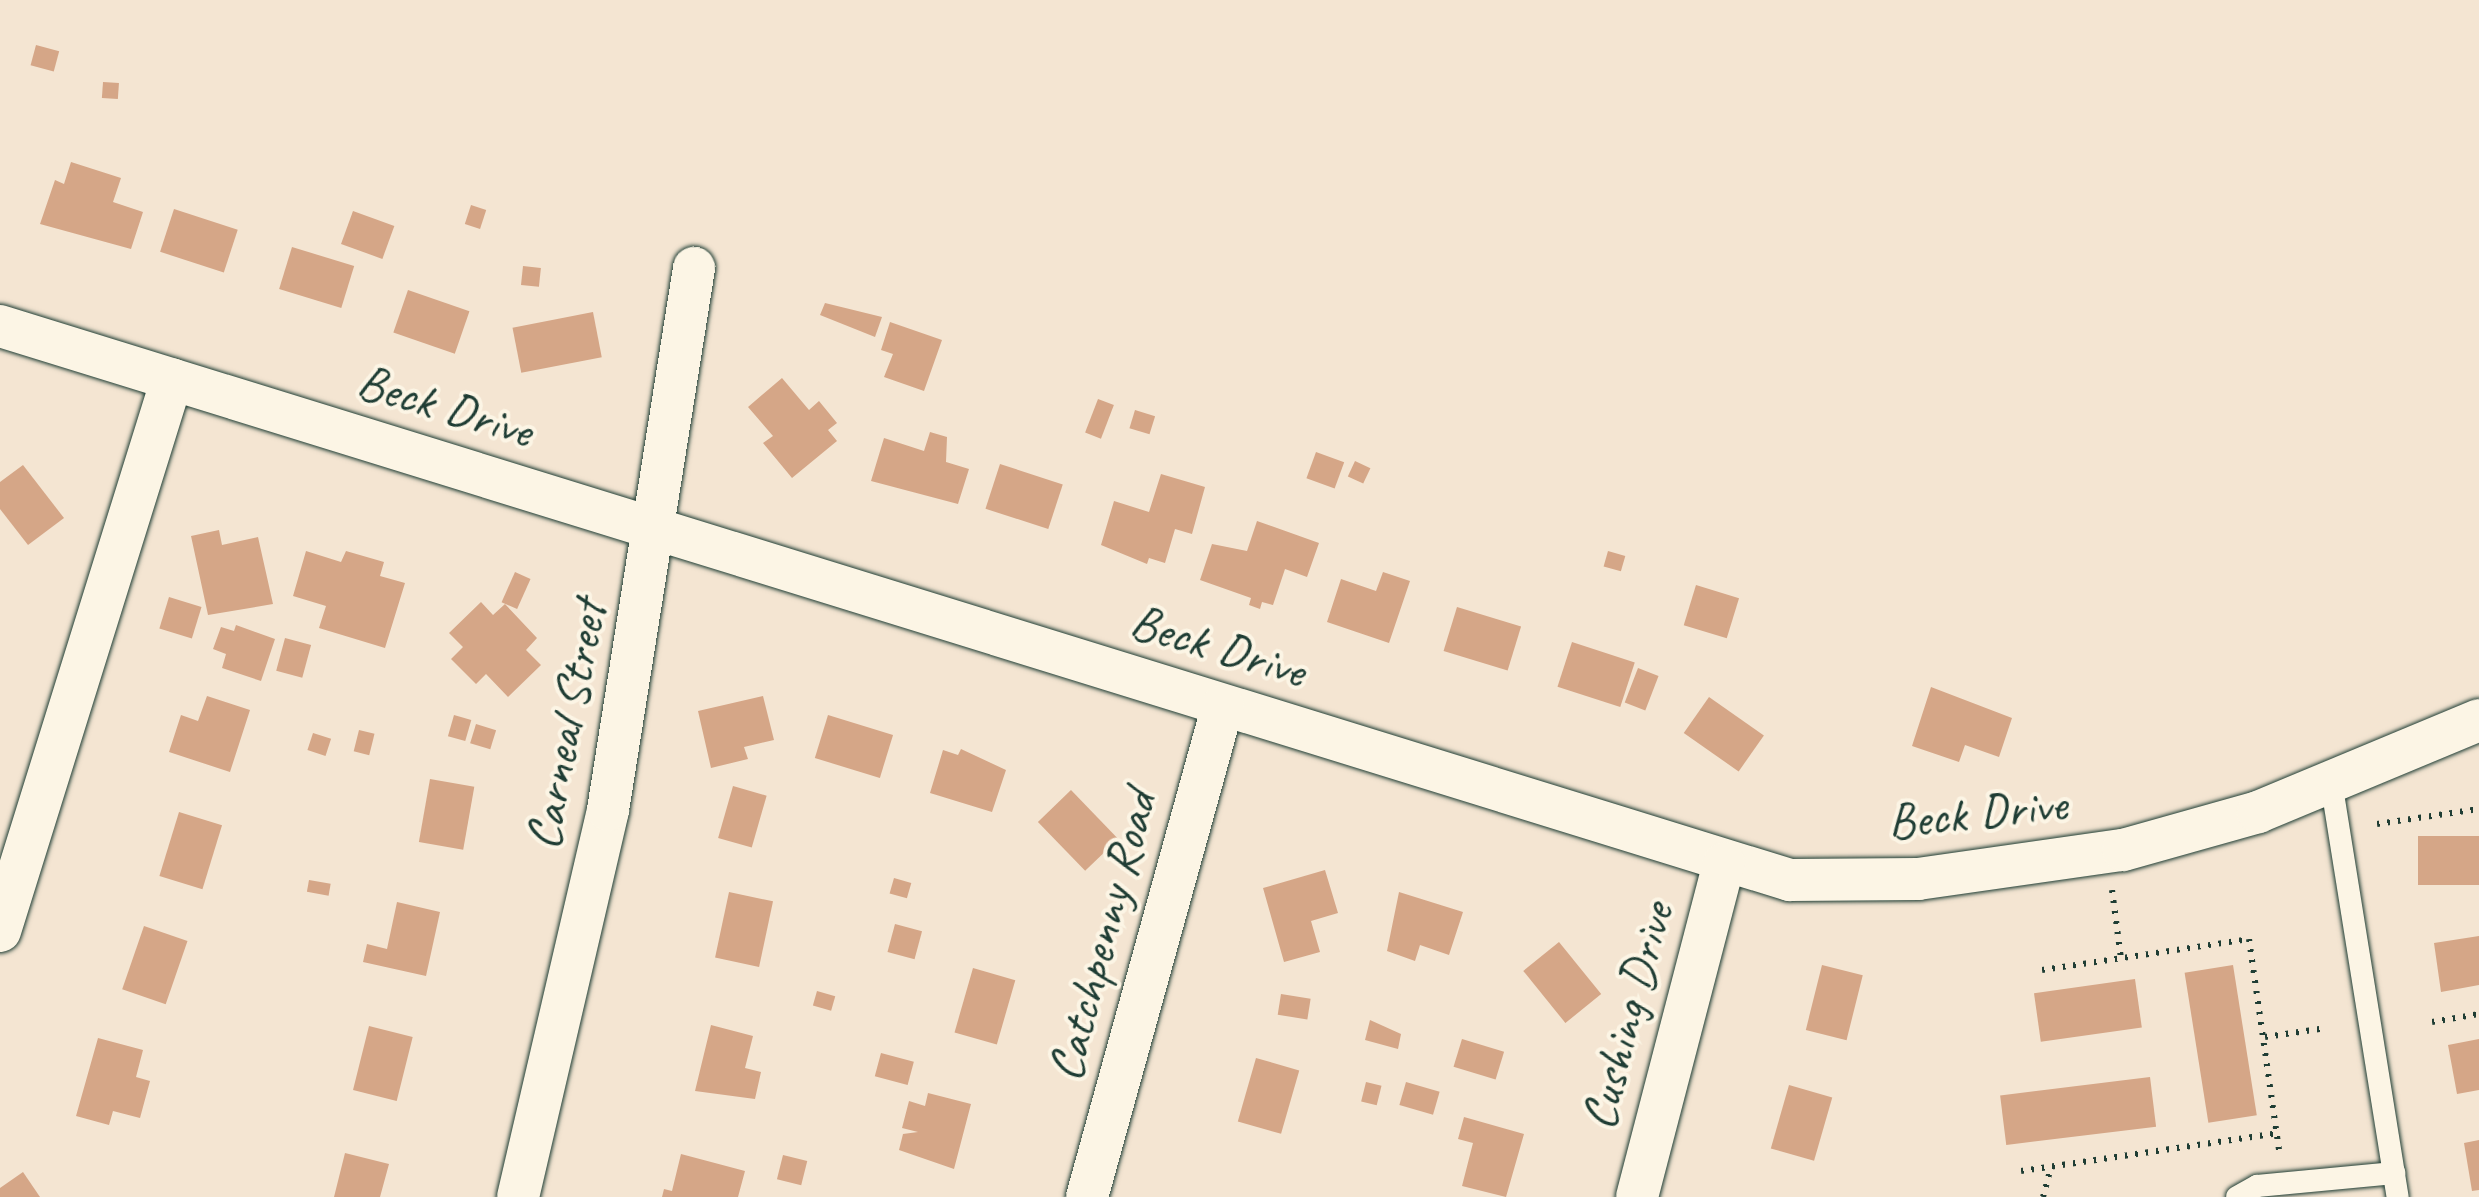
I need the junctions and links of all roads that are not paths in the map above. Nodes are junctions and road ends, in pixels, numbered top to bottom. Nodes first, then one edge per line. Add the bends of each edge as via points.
1 (694, 268) dead end
2 (0, 326) edge
3 (172, 379) junction
4 (655, 528) junction
5 (1223, 705) junction
6 (2479, 720) edge
7 (2331, 781) junction
8 (1724, 863) junction
9 (0, 930) edge
10 (2394, 1173) junction
11 (518, 1197) edge
12 (1087, 1197) edge
13 (1637, 1197) edge
14 (2237, 1197) edge
15 (2398, 1197) edge

1 - 4 street, Carneal Street
2 - 3 street, Beck Drive
3 - 4 street, Beck Drive
3 - 9 street
4 - 5 street, Beck Drive
4 - 11 street, Carneal Street via 608,810
5 - 8 street, Beck Drive
5 - 12 street, Catchpenny Road
6 - 7 street, Beck Drive
7 - 8 street, Beck Drive via 2258,812 2107,853 1918,879 1790,880
7 - 10 lane
8 - 13 street, Cushing Drive
10 - 14 lane via 2284,1182
10 - 15 lane

